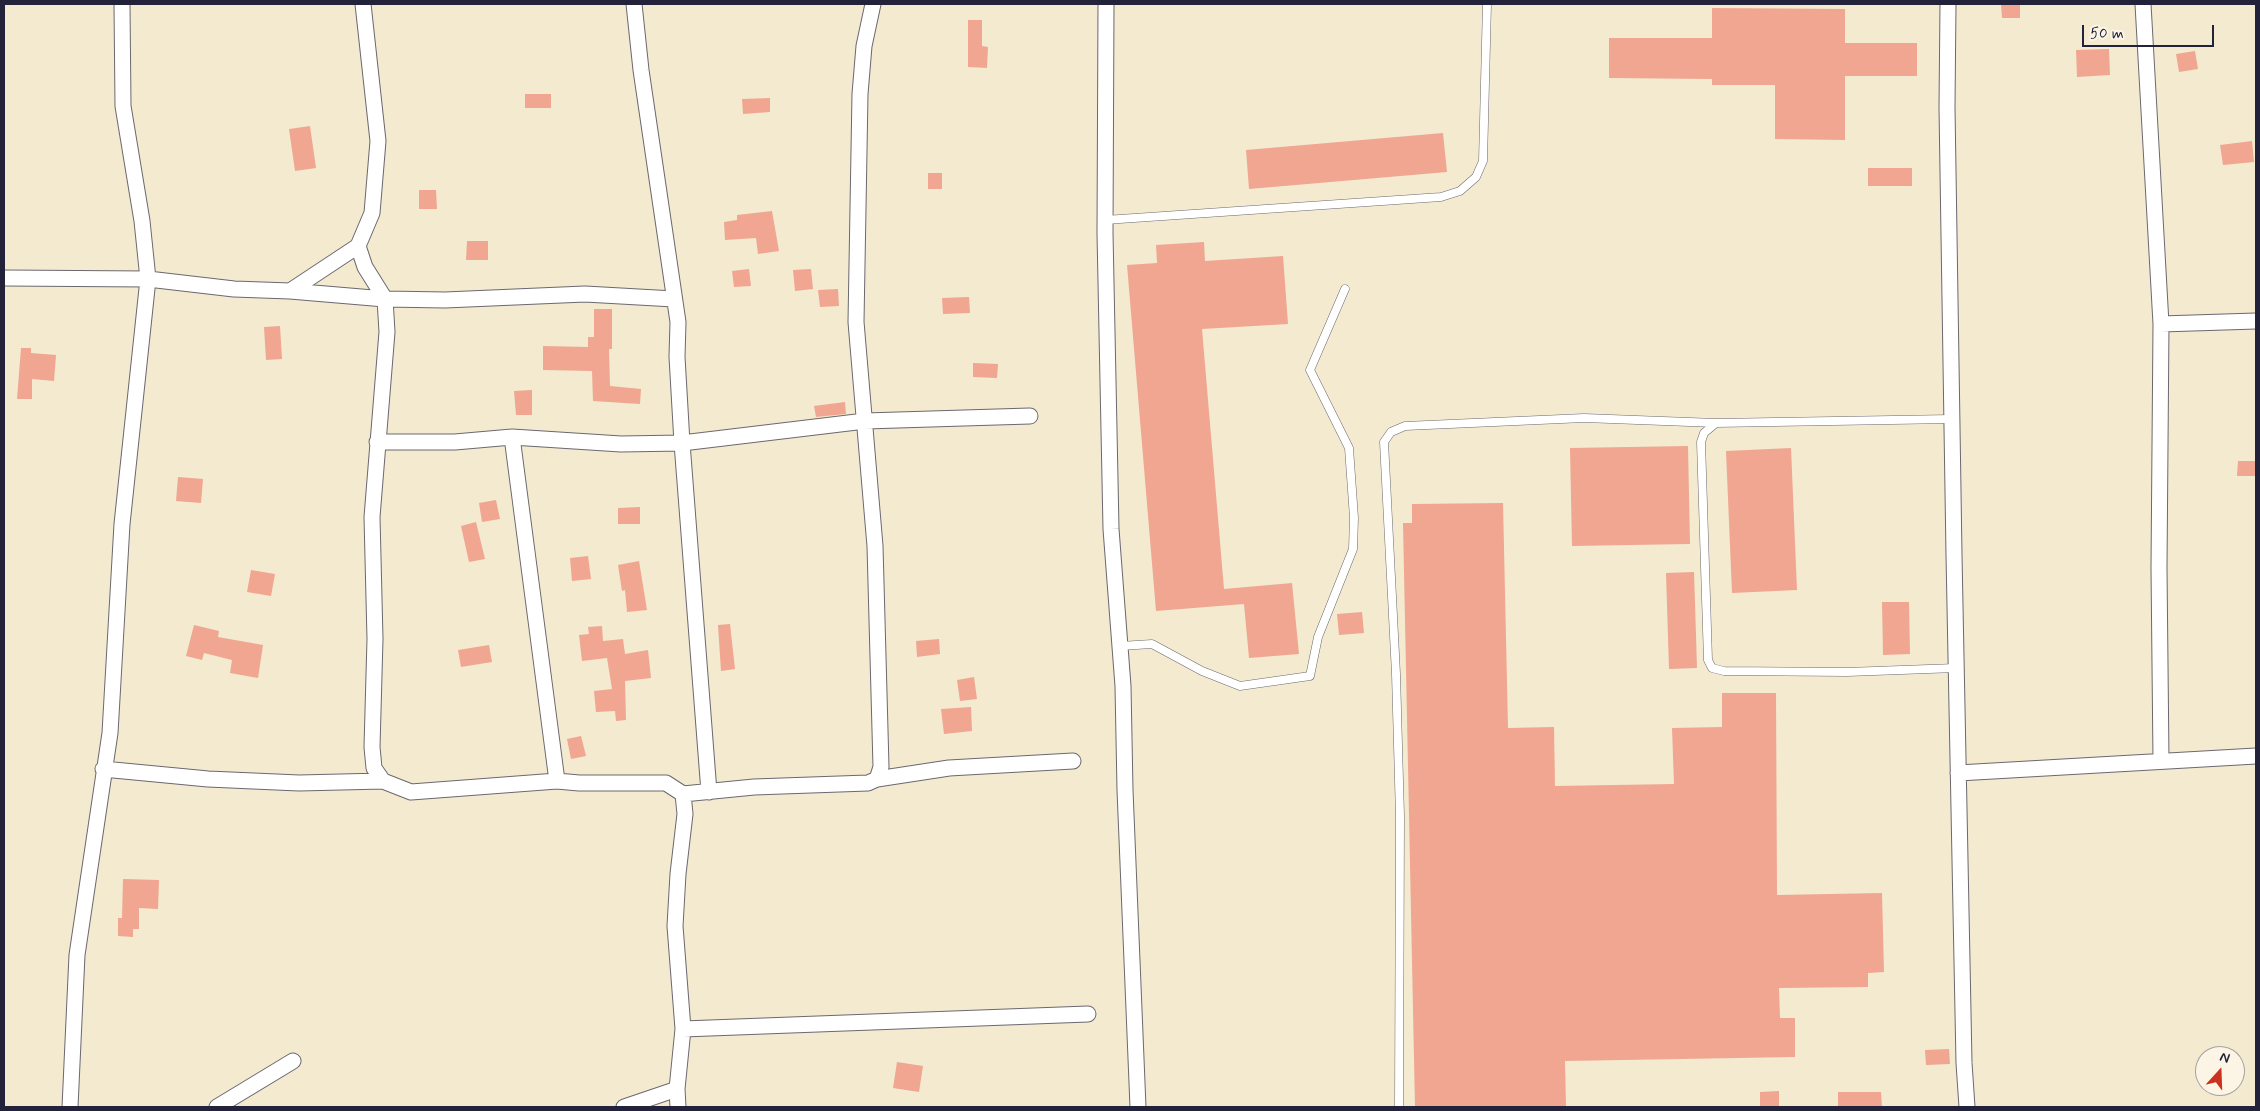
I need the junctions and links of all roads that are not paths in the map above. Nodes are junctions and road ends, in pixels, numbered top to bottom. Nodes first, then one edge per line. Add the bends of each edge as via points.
1 (122, 4) edge
2 (363, 4) edge
3 (634, 4) edge
4 (873, 4) edge
5 (1106, 4) edge
6 (1486, 4) edge
7 (1948, 4) edge
8 (2143, 4) edge
9 (1105, 220) junction
10 (358, 246) junction
11 (4, 278) edge
12 (148, 279) junction
13 (1345, 290) dead end
14 (290, 291) junction
15 (385, 299) junction
16 (674, 299) junction
17 (2256, 321) edge
18 (2161, 324) junction
19 (1030, 416) dead end
20 (1951, 419) junction
21 (865, 421) junction
22 (1716, 423) junction
23 (512, 437) junction
24 (377, 442) junction
25 (682, 443) junction
26 (1120, 646) junction
27 (1956, 668) junction
28 (2256, 756) edge
29 (1073, 761) dead end
30 (2161, 761) junction
31 (103, 769) junction
32 (1958, 773) junction
33 (877, 779) junction
34 (383, 781) junction
35 (557, 781) junction
36 (709, 792) junction
37 (683, 794) junction
38 (1088, 1014) dead end
39 (683, 1029) junction
40 (292, 1061) dead end
41 (677, 1089) junction
42 (70, 1107) edge
43 (217, 1107) edge
44 (624, 1107) edge
45 (678, 1107) edge
46 (1138, 1107) edge
47 (1399, 1107) edge
48 (1967, 1107) edge

1 - 12 street via 123,106
2 - 10 street via 378,141 372,213
3 - 16 street
4 - 21 street via 864,46 860,94 856,322
5 - 9 street
6 - 9 lane via 1483,161 1476,177 1460,191 1441,196
7 - 20 street
8 - 18 street
9 - 26 street via 1111,529
10 - 14 street
10 - 15 street via 361,259
11 - 12 street
12 - 14 street via 234,290
12 - 31 street via 122,524 114,696
13 - 26 lane via 1310,370 1349,448 1353,549 1318,636 1310,676 1240,686 1202,671 1152,644
14 - 15 street
15 - 16 street via 586,294
15 - 24 street via 387,332
16 - 25 street via 678,322
17 - 18 street
18 - 30 street
19 - 21 street
20 - 22 lane
20 - 27 street
21 - 25 street
21 - 33 street via 875,546 880,767
22 - 27 lane via 1704,433 1701,442 1708,660 1712,668 1724,671 1847,672
22 - 47 lane via 1584,418 1405,426 1390,432 1384,442 1400,816
23 - 24 street via 455,442
23 - 25 street via 621,444
23 - 35 street
24 - 34 street via 372,516 375,639 372,747 374,768
25 - 36 street
26 - 46 street
27 - 32 street
28 - 30 street
29 - 33 street via 949,768
30 - 32 street
31 - 34 street via 299,783
31 - 42 street via 77,954
32 - 48 street
33 - 36 street via 868,783
34 - 35 street via 411,792
35 - 37 street via 579,784 666,783
36 - 37 street
37 - 39 street via 685,814 675,926
38 - 39 street
39 - 41 street
40 - 43 street
41 - 44 street
41 - 45 street

